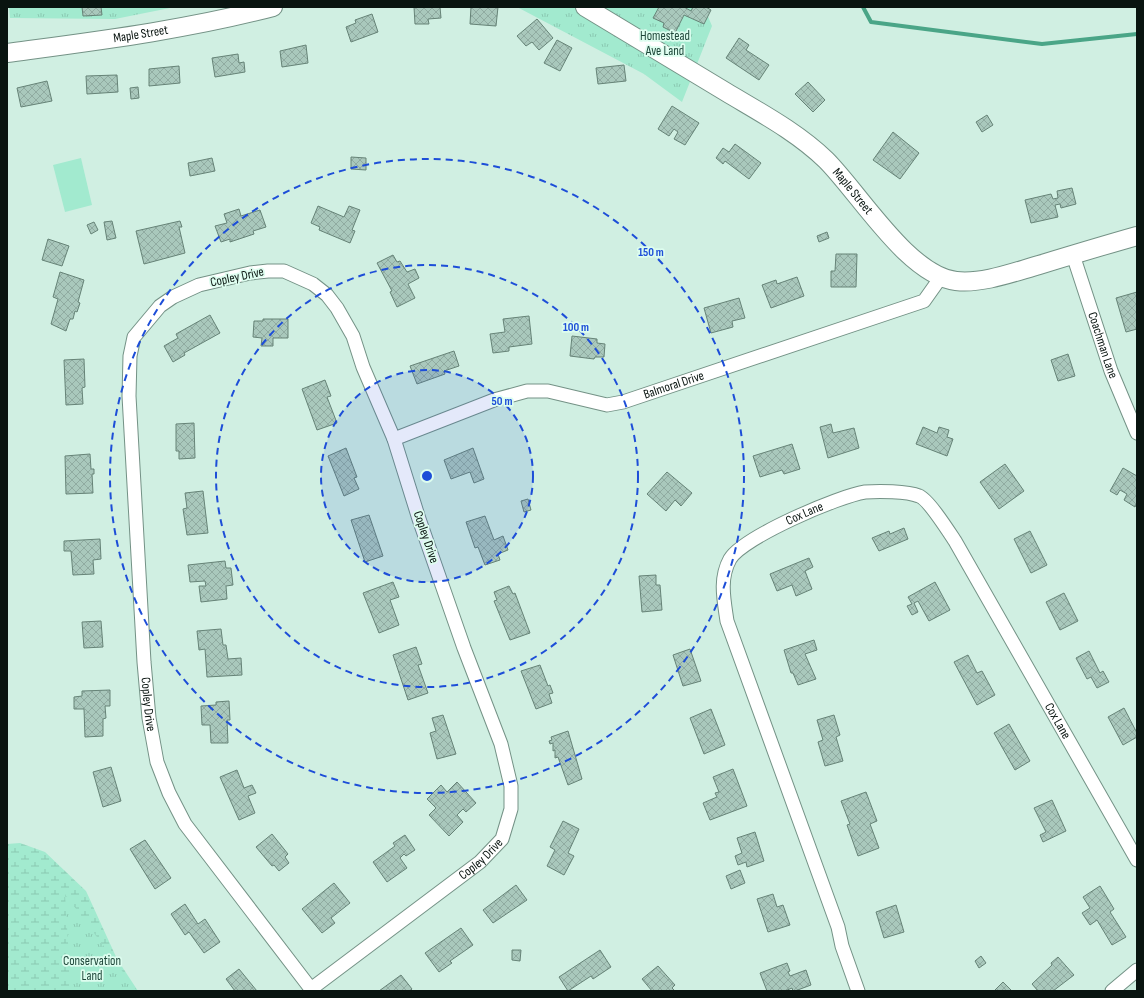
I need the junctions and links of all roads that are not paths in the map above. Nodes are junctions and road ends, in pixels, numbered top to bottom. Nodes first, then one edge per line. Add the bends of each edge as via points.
1 (273, 7) edge
2 (586, 7) edge
3 (250, 10) edge
4 (7, 53) edge
5 (1137, 236) edge
6 (1073, 255) junction
7 (941, 277) junction
8 (1137, 433) edge
9 (394, 439) junction
10 (1137, 860) edge
11 (1137, 970) edge
12 (311, 990) edge
13 (858, 991) edge
14 (1112, 991) edge

1 - 3 street, Maple Street
2 - 7 street, Maple Street via 809,144 842,178 902,249
3 - 4 street, Maple Street via 122,37
5 - 6 street, Maple Street
6 - 7 street, Maple Street via 981,280 957,281
6 - 8 street, Coachman Lane via 1111,371
7 - 9 street, Balmoral Drive via 924,301 623,402 607,405 548,391 527,391 494,400
9 - 12 street, Copley Drive via 464,648 501,744 511,786 511,809 502,839 480,862
9 - 12 street, Copley Drive via 347,322 327,295 300,277 284,271 268,271 199,285 160,306 134,337 130,356 129,396 144,662 149,718 158,762 168,793 186,824
10 - 13 street, Cox Lane via 955,541 920,496 866,492 789,521 743,546 730,559 722,584 727,621 838,927
11 - 14 street

